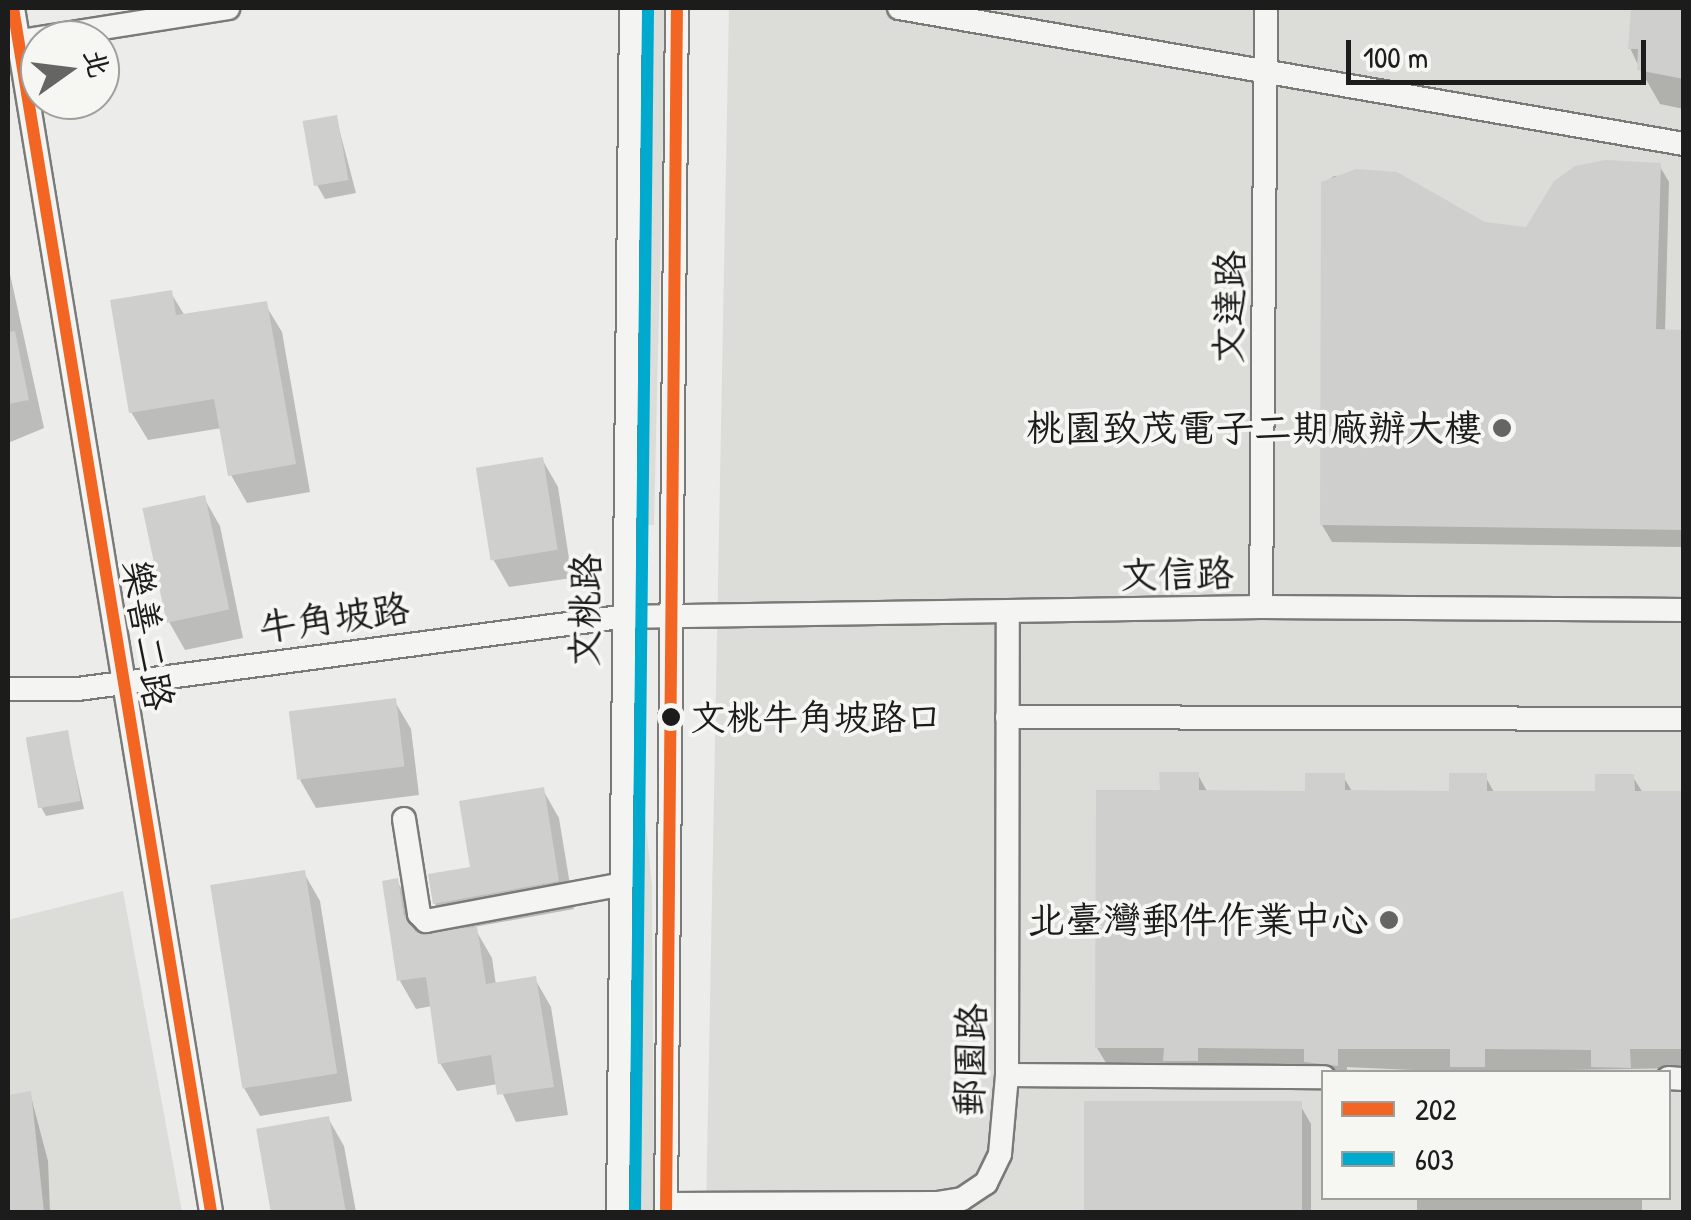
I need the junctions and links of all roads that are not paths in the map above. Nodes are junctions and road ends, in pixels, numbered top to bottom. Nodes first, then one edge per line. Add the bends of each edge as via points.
1 (13, 8) edge
2 (228, 8) edge
3 (631, 8) edge
4 (677, 8) edge
5 (899, 8) edge
6 (1266, 8) edge
7 (13, 42) edge
8 (1266, 68) junction
9 (1684, 144) edge
10 (1260, 607) junction
11 (1684, 610) edge
12 (1008, 611) junction
13 (671, 616) junction
14 (620, 617) junction
15 (120, 683) junction
16 (8, 689) edge
17 (1007, 717) junction
18 (1684, 720) edge
19 (404, 820) dead end
20 (619, 885) junction
21 (1007, 1075) junction
22 (1321, 1077) edge
23 (666, 1208) edge
24 (212, 1212) edge
25 (618, 1212) edge

1 - 7 street, 樂善二路
2 - 7 street
3 - 14 street, 文桃路
4 - 13 street
5 - 8 street
6 - 8 street, 文達路
7 - 15 street, 樂善二路
8 - 9 street
8 - 10 street, 文達路
10 - 11 street, 文信路
10 - 12 street, 文信路
12 - 13 street, 文信路
12 - 17 street, 郵園路
13 - 14 street, 牛角坡路
13 - 23 street
14 - 15 street, 牛角坡路
14 - 20 street, 文桃路
15 - 16 street, 牛角坡路
15 - 24 street, 樂善二路
17 - 18 street
17 - 21 street, 郵園路
19 - 20 street via 419,914 426,921
20 - 25 street, 文桃路
21 - 22 street
21 - 23 street, 郵園路 via 1000,1154 986,1183 962,1199

